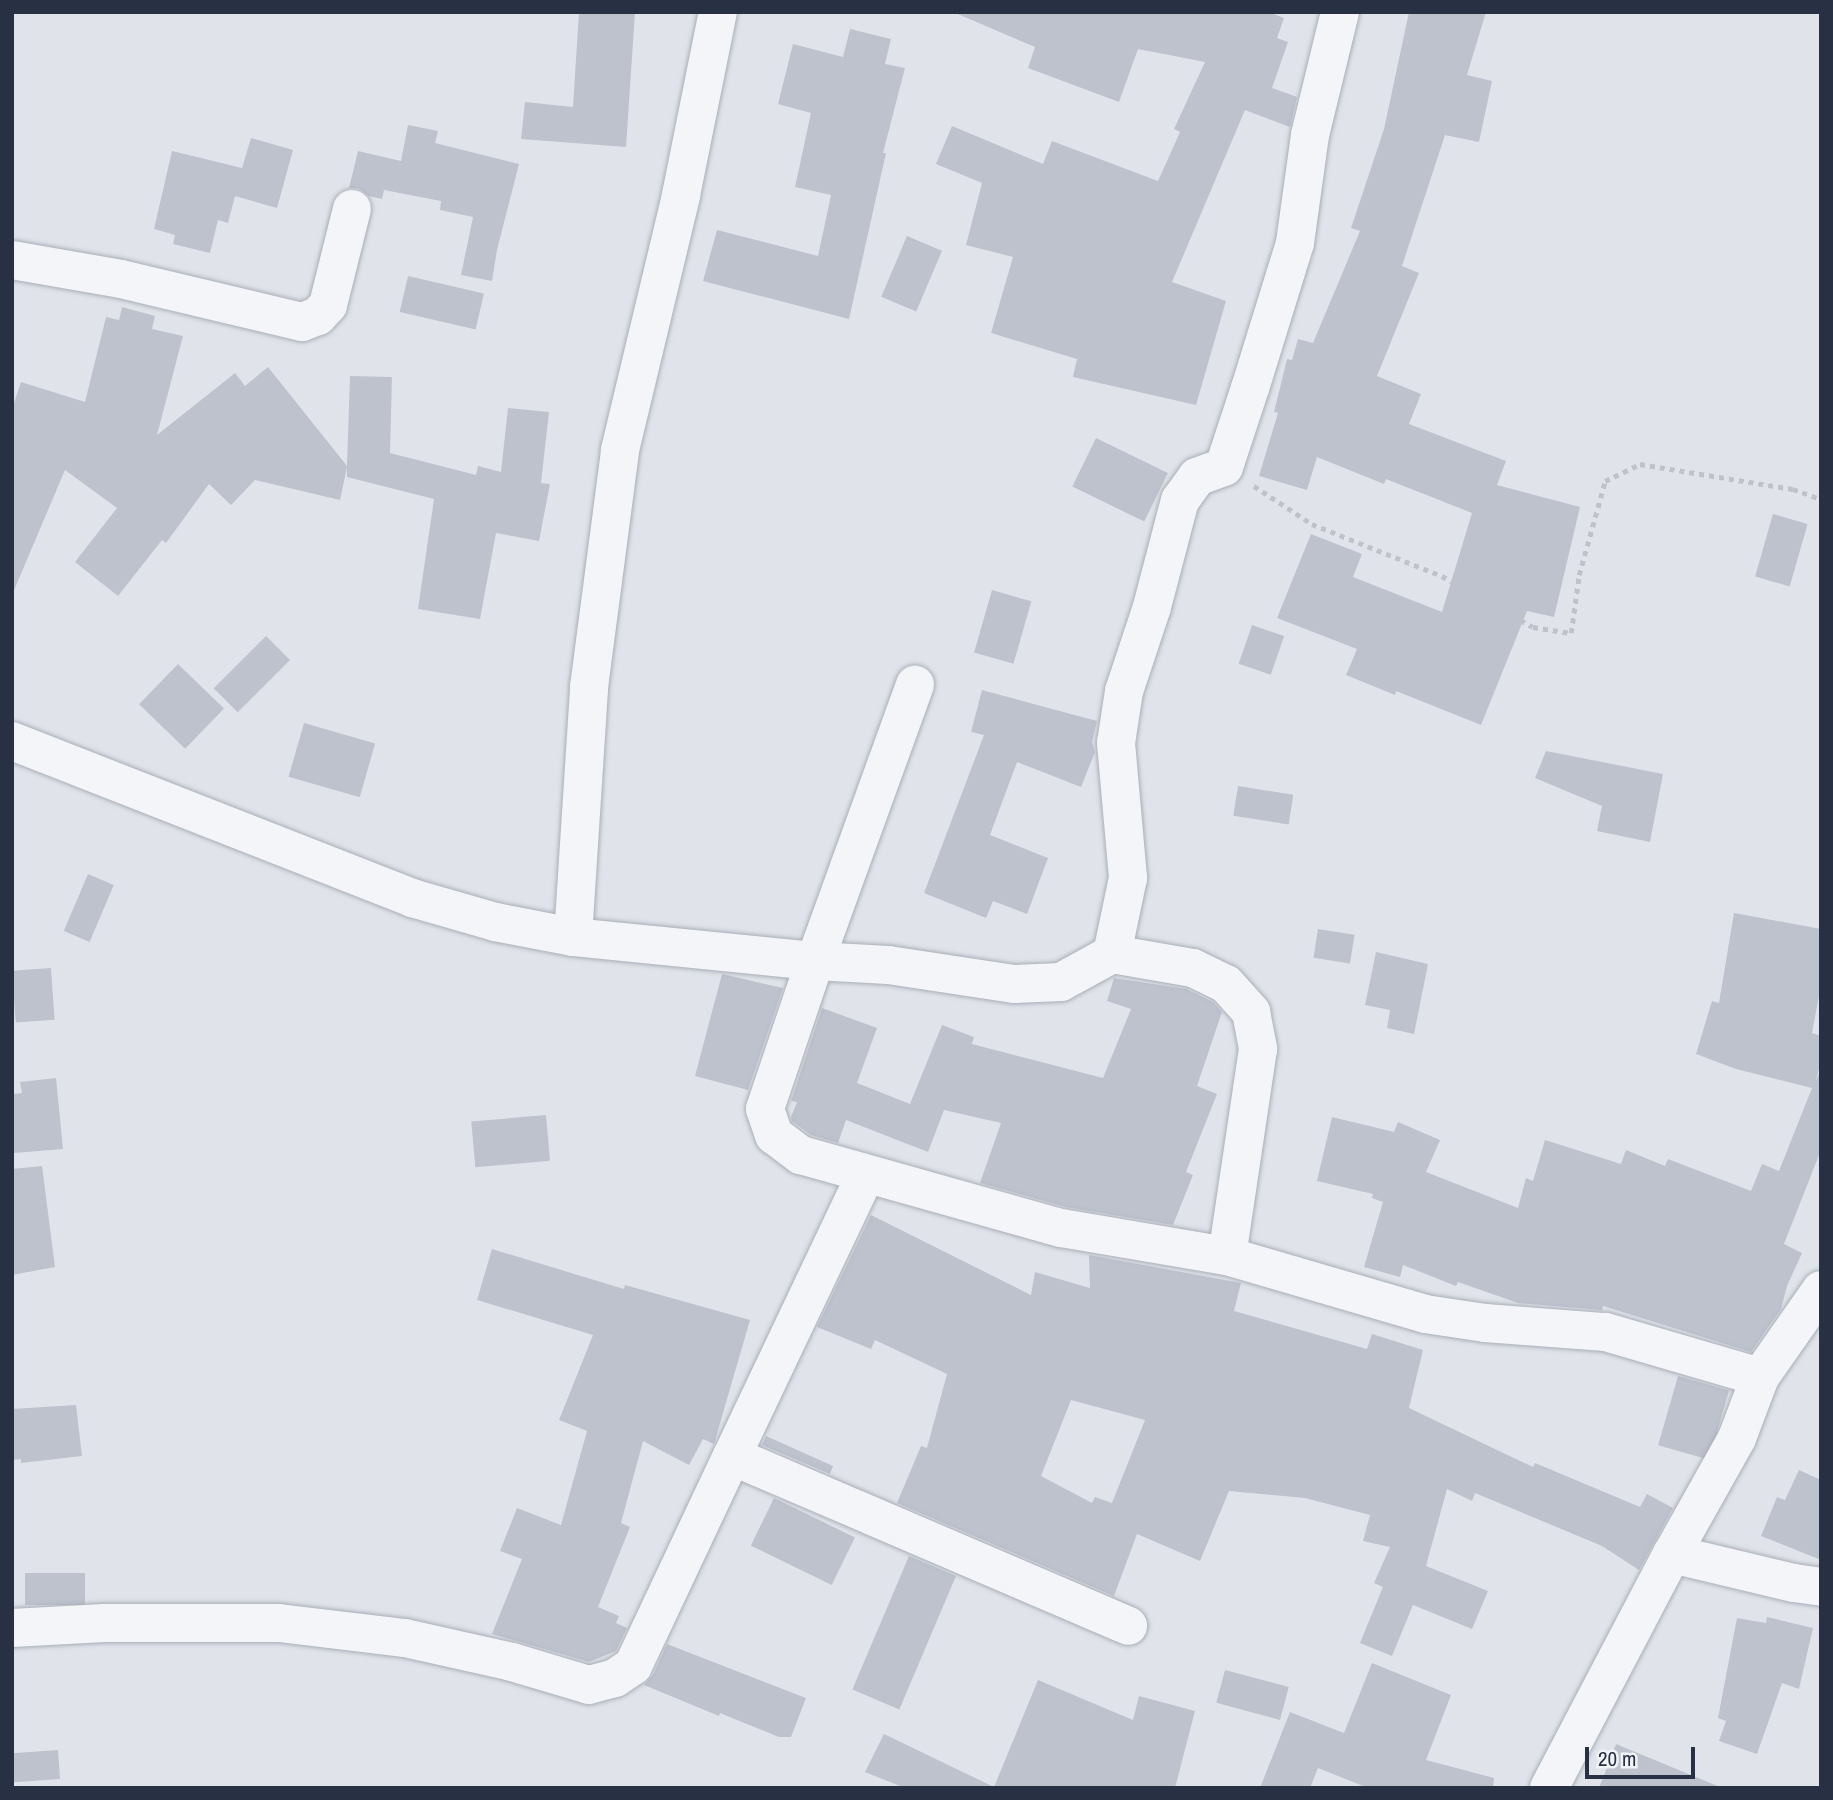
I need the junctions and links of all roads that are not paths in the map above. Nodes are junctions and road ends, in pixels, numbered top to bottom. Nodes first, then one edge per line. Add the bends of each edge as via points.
1 (718, 12) edge
2 (1340, 12) edge
3 (352, 209) dead end
4 (12, 260) edge
5 (915, 684) dead end
6 (12, 741) edge
7 (573, 937) junction
8 (1112, 954) junction
9 (815, 961) junction
10 (866, 1174) junction
11 (1227, 1256) junction
12 (1821, 1290) edge
13 (1760, 1377) junction
14 (732, 1456) junction
15 (1672, 1554) junction
16 (1821, 1587) edge
17 (1128, 1626) dead end
18 (12, 1628) edge
19 (1549, 1788) edge

1 - 7 street via 681,195 620,450 589,687
2 - 8 street via 1310,135 1296,243 1224,467 1197,477 1180,499 1124,691 1116,743 1128,878
3 - 4 street via 328,306 302,322 133,281
5 - 9 street
6 - 7 street via 412,898 495,922
7 - 9 street
8 - 9 street via 1061,982 1014,984 888,965
8 - 11 street via 1193,968 1226,984 1251,1012 1258,1049
9 - 10 street via 765,1109 774,1135 801,1155
10 - 11 street via 1061,1228
10 - 14 street
11 - 13 street via 1425,1314 1606,1332
12 - 13 street
13 - 15 street via 1737,1438
14 - 17 street
14 - 18 street via 633,1666 615,1678 589,1685 405,1638 279,1623 104,1622
15 - 16 street
15 - 19 street

